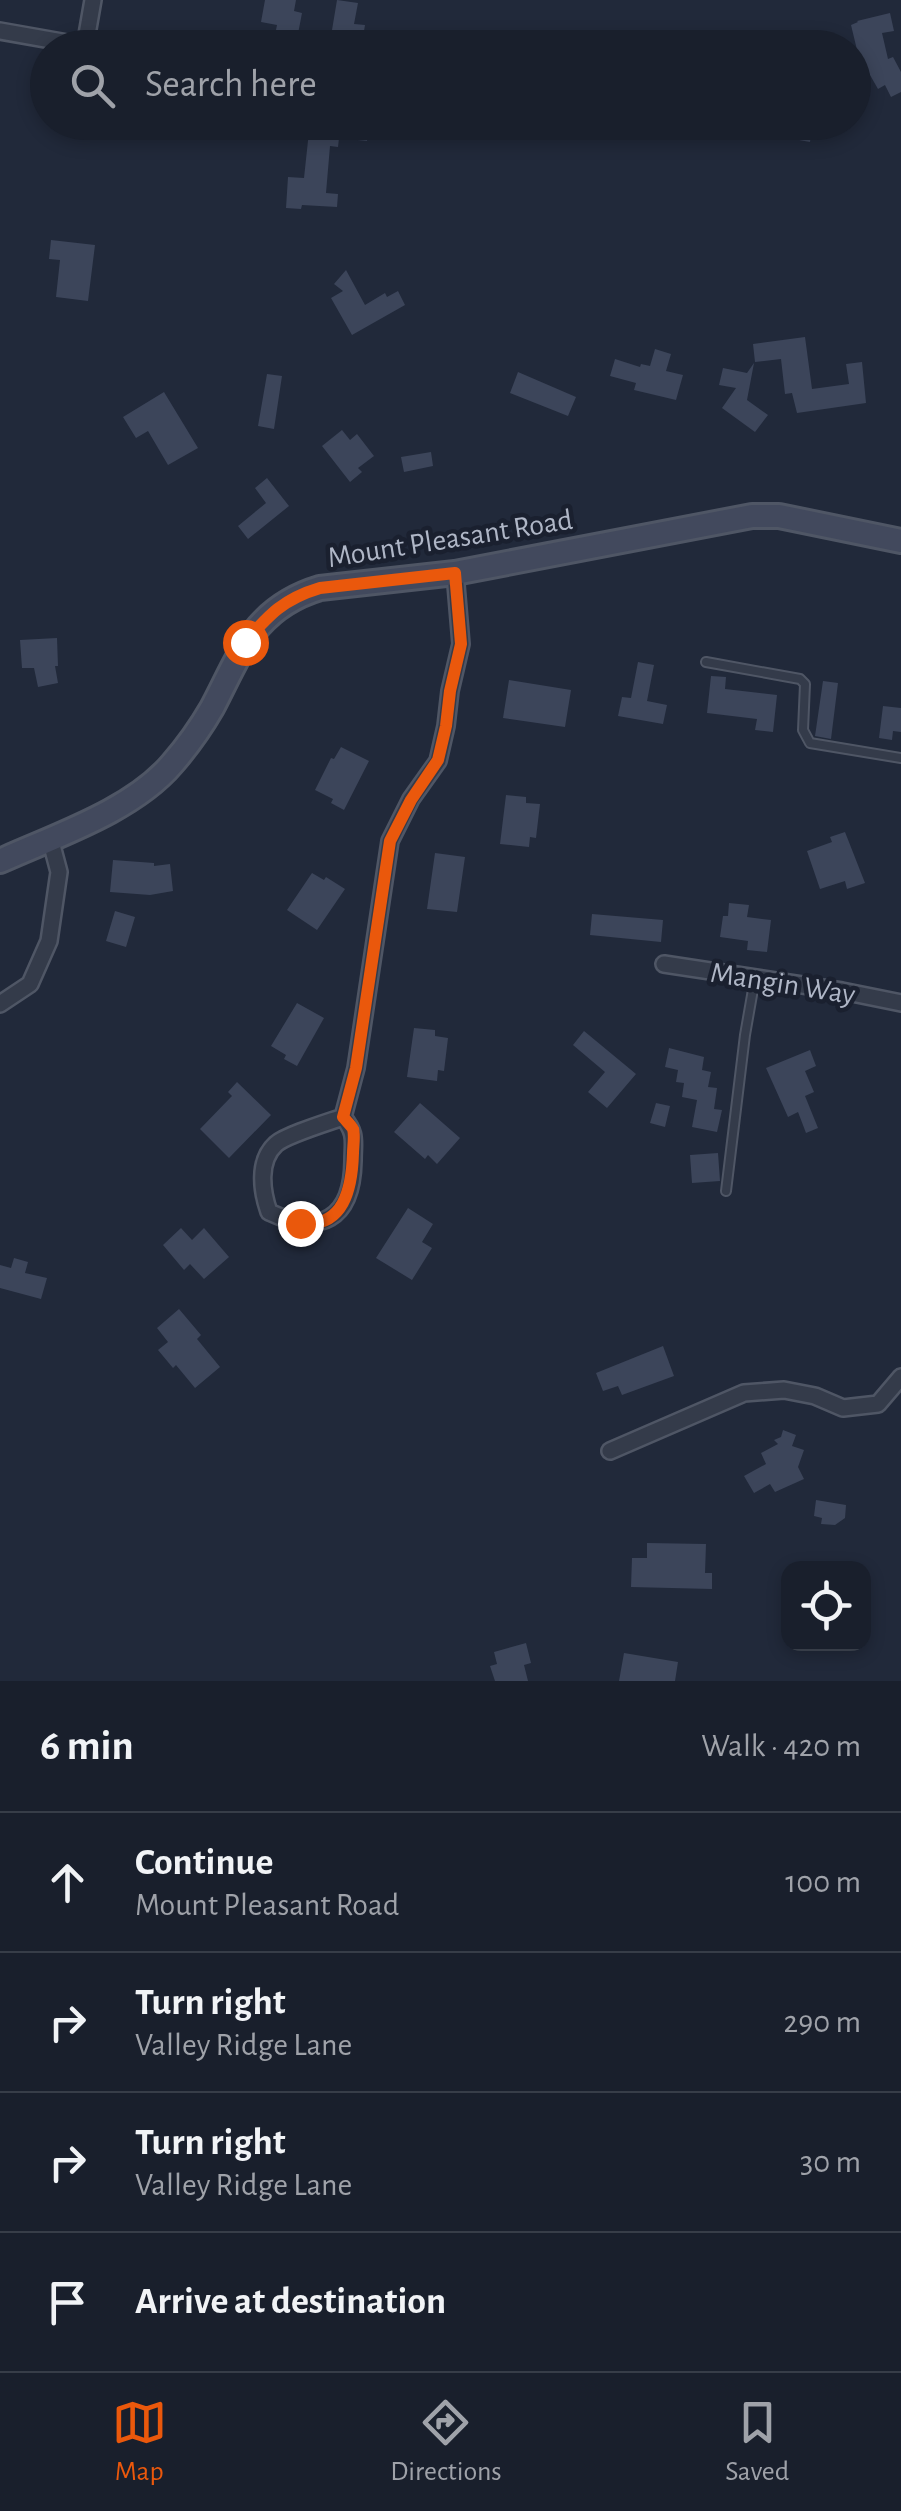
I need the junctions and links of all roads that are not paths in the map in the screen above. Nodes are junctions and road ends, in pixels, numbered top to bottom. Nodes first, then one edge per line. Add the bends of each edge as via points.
1 (92, 0) edge
2 (0, 30) edge
3 (91, 30) edge
4 (30, 35) edge
5 (901, 541) edge
6 (455, 573) junction
7 (706, 662) dead end
8 (901, 758) edge
9 (50, 838) junction
10 (0, 861) edge
11 (664, 964) dead end
12 (755, 978) junction
13 (901, 1003) edge
14 (0, 1004) edge
15 (343, 1117) junction
16 (726, 1190) dead end
17 (900, 1379) edge
18 (610, 1451) dead end

1 - 3 street
2 - 4 street
5 - 6 street, Mount Pleasant Road via 752,516
6 - 9 street, Mount Pleasant Road via 320,588 272,611 245,642 209,714 170,766 125,804
6 - 15 street via 461,644 446,726 438,760 390,841
7 - 8 lane via 800,679 802,730 810,742
9 - 10 street, Mount Pleasant Road
9 - 14 street via 59,872 49,941 30,984
11 - 12 street, Mangin Way
12 - 13 street, Mangin Way
12 - 16 lane
15 - 15 street via 275,1144 264,1165 262,1192 270,1212 313,1225 348,1198 353,1129
17 - 18 street via 878,1404 843,1408 784,1390 744,1393

